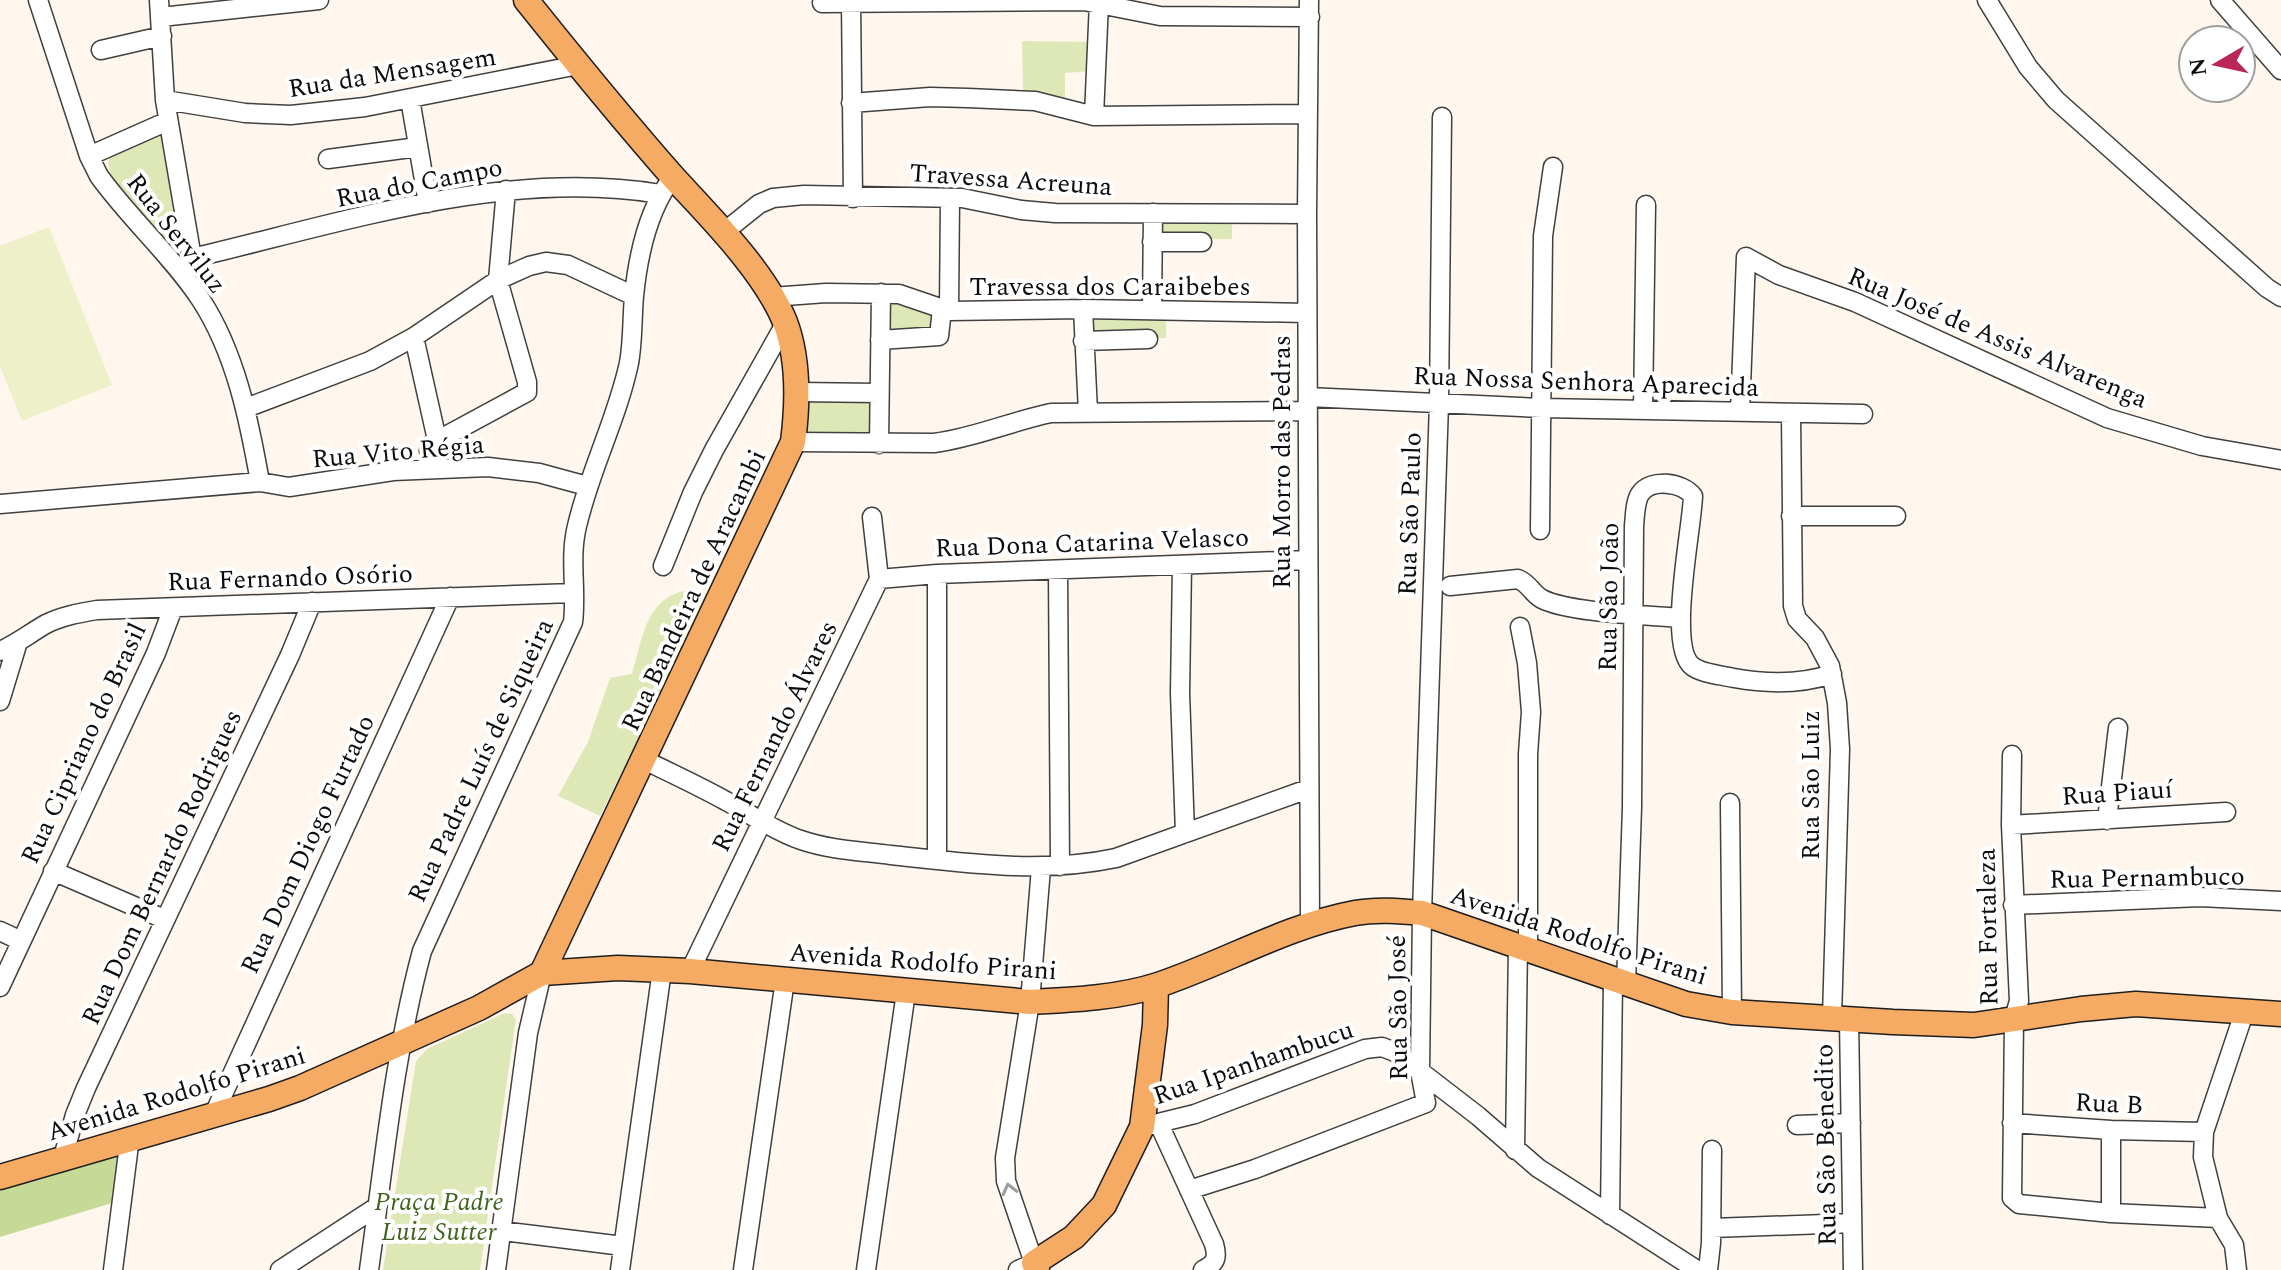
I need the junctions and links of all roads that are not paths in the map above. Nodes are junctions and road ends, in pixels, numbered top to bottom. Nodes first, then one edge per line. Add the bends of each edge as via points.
1 (38, 0) edge
2 (319, 0) edge
3 (526, 0) edge
4 (1987, 0) edge
5 (2220, 0) edge
6 (986, 1) edge
7 (851, 2) edge
8 (1099, 2) junction
9 (822, 3) dead end
10 (160, 8) edge
11 (1160, 8) edge
12 (1309, 8) edge
13 (162, 36) junction
14 (101, 50) dead end
15 (578, 65) junction
16 (2281, 70) edge
17 (410, 99) junction
18 (165, 100) junction
19 (851, 103) junction
20 (1308, 114) junction
21 (1094, 116) junction
22 (1442, 117) dead end
23 (168, 121) junction
24 (418, 147) junction
25 (89, 156) junction
26 (328, 159) dead end
27 (1553, 167) dead end
28 (667, 186) junction
29 (506, 190) junction
30 (853, 198) junction
31 (950, 198) junction
32 (428, 203) junction
33 (1646, 205) dead end
34 (1153, 213) junction
35 (1307, 214) junction
36 (724, 232) junction
37 (1152, 242) junction
38 (1202, 242) dead end
39 (192, 258) junction
40 (183, 277) junction
41 (498, 280) junction
42 (881, 293) junction
43 (634, 296) junction
44 (772, 297) junction
45 (2281, 297) edge
46 (1083, 309) junction
47 (945, 310) junction
48 (1152, 310) junction
49 (1307, 313) junction
50 (785, 324) junction
51 (414, 337) junction
52 (1148, 339) dead end
53 (880, 340) junction
54 (1083, 341) junction
55 (796, 392) junction
56 (879, 393) junction
57 (1439, 403) junction
58 (1308, 404) junction
59 (246, 408) junction
60 (1542, 408) junction
61 (1643, 410) junction
62 (1088, 412) junction
63 (1740, 412) junction
64 (1791, 414) junction
65 (1863, 414) dead end
66 (437, 440) junction
67 (793, 442) junction
68 (879, 444) junction
69 (2281, 459) edge
70 (433, 468) junction
71 (260, 482) junction
72 (587, 486) junction
73 (0, 504) edge
74 (1791, 516) junction
75 (1896, 516) dead end
76 (872, 517) dead end
77 (1540, 530) dead end
78 (1307, 560) junction
79 (1182, 565) junction
80 (663, 566) dead end
81 (1058, 570) junction
82 (937, 574) junction
83 (879, 579) junction
84 (1450, 586) dead end
85 (573, 593) junction
86 (450, 597) junction
87 (312, 602) junction
88 (173, 608) junction
89 (1632, 614) junction
90 (1681, 618) junction
91 (1520, 627) dead end
92 (8, 648) edge
93 (1832, 674) junction
94 (0, 701) edge
95 (2118, 728) dead end
96 (2012, 755) dead end
97 (644, 760) junction
98 (1308, 789) junction
99 (1730, 803) dead end
100 (2226, 812) dead end
101 (2107, 820) junction
102 (761, 821) junction
103 (2011, 825) junction
104 (1185, 833) junction
105 (937, 860) junction
106 (1060, 866) junction
107 (1041, 868) junction
108 (53, 871) junction
109 (2281, 901) edge
110 (2013, 905) junction
111 (1422, 913) junction
112 (164, 919) junction
113 (1310, 924) junction
114 (0, 931) edge
115 (21, 941) junction
116 (1523, 947) junction
117 (662, 970) junction
118 (690, 971) junction
119 (542, 973) junction
120 (785, 980) junction
121 (1619, 982) junction
122 (1156, 986) junction
123 (0, 987) edge
124 (906, 992) junction
125 (1030, 1002) junction
126 (1732, 1012) junction
127 (2244, 1013) junction
128 (2281, 1014) edge
129 (1841, 1018) junction
130 (2014, 1018) junction
131 (403, 1042) junction
132 (1420, 1071) junction
133 (214, 1114) junction
134 (1851, 1123) junction
135 (2012, 1123) junction
136 (1797, 1125) dead end
137 (1151, 1126) junction
138 (2111, 1130) junction
139 (2204, 1132) junction
140 (130, 1137) junction
141 (1515, 1150) junction
142 (1712, 1150) dead end
143 (63, 1157) junction
144 (0, 1177) edge
145 (1189, 1190) junction
146 (378, 1206) junction
147 (2111, 1213) junction
148 (1610, 1215) junction
149 (2218, 1218) junction
150 (1852, 1223) junction
151 (1712, 1228) junction
152 (502, 1231) junction
153 (623, 1246) junction
154 (1030, 1268) edge
155 (113, 1270) edge
156 (280, 1270) edge
157 (369, 1270) edge
158 (496, 1270) edge
159 (620, 1270) edge
160 (743, 1270) edge
161 (866, 1270) edge
162 (1203, 1270) edge
163 (1697, 1270) edge
164 (1708, 1270) edge
165 (1853, 1270) edge
166 (2237, 1270) edge

1 - 25 street, Rua Serviluz
2 - 10 street
3 - 15 main road, Rua Bandeira de Aracambi
4 - 45 street via 2028,67 2056,100
5 - 16 street
6 - 7 street
6 - 8 street
7 - 9 street
7 - 19 street
8 - 11 street via 1145,15
8 - 21 street
10 - 13 street
11 - 12 street
12 - 20 street, Rua Morro das Pedras
13 - 14 street
13 - 18 street
15 - 17 street, Rua da Mensagem
15 - 28 main road, Rua Bandeira de Aracambi
17 - 18 street, Rua da Mensagem via 274,116
17 - 24 street
18 - 23 street
19 - 21 street via 930,97 1035,101
19 - 30 street
20 - 21 street
20 - 35 street, Rua Morro das Pedras
22 - 57 street, Rua São Paulo
23 - 25 street
23 - 39 street
24 - 26 street
24 - 32 street
25 - 40 street, Rua Serviluz via 109,191
27 - 60 street via 1543,236
28 - 29 street, Rua do Campo
28 - 36 main road, Rua Bandeira de Aracambi
28 - 43 street, Rua Padre Luís de Siqueira
29 - 32 street, Rua do Campo
29 - 41 street
30 - 31 street, Travessa Acreuna
30 - 36 street, Travessa Acreuna via 773,198
31 - 34 street, Travessa Acreuna via 1044,212
31 - 47 street
32 - 39 street, Rua do Campo
33 - 61 street
34 - 35 street, Travessa Acreuna
34 - 37 street
35 - 49 street, Rua Morro das Pedras
36 - 44 main road, Rua Bandeira de Aracambi
37 - 38 street
37 - 48 street
39 - 40 street
40 - 59 street, Rua Serviluz via 220,336
41 - 43 street via 529,266 557,264
41 - 51 street
41 - 66 street via 527,392
42 - 44 street, Travessa dos Caraibebes
42 - 47 street, Travessa dos Caraibebes
42 - 53 street
43 - 72 street, Rua Padre Luís de Siqueira via 630,359
44 - 50 main road, Rua Bandeira de Aracambi
46 - 47 street, Travessa dos Caraibebes
46 - 48 street, Travessa dos Caraibebes
46 - 54 street
47 - 53 street via 938,337
48 - 49 street, Travessa dos Caraibebes
49 - 58 street, Rua Morro das Pedras
50 - 55 main road, Rua Bandeira de Aracambi
50 - 80 street via 714,450
51 - 59 street via 370,361
51 - 66 street
52 - 54 street
53 - 56 street
54 - 62 street
55 - 56 street
55 - 67 main road, Rua Bandeira de Aracambi
56 - 68 street
57 - 58 street, Rua Nossa Senhora Aparecida
57 - 60 street, Rua Nossa Senhora Aparecida
57 - 111 street, Rua São Paulo
58 - 62 street, Rua Nossa Senhora Aparecida
58 - 78 street, Rua Morro das Pedras
59 - 71 street, Rua Serviluz
60 - 61 street, Rua Nossa Senhora Aparecida
60 - 77 street
61 - 63 street, Rua Nossa Senhora Aparecida
62 - 68 street, Rua Nossa Senhora Aparecida via 1030,417 953,441
63 - 64 street, Rua Nossa Senhora Aparecida
63 - 69 street, Rua José de Assis Alvarenga via 1746,257 2107,418 2202,446
64 - 65 street, Rua Nossa Senhora Aparecida
64 - 74 street, Rua São Luiz
66 - 70 street via 430,447
67 - 68 street, Rua Nossa Senhora Aparecida
67 - 97 main road, Rua Bandeira de Aracambi
70 - 71 street, Rua Vito Régia via 289,487
70 - 72 street, Rua Vito Régia via 514,469
71 - 73 street
72 - 85 street, Rua Padre Luís de Siqueira via 573,544
74 - 75 street
74 - 93 street, Rua São Luiz via 1794,612 1822,650
76 - 83 street
78 - 79 street, Rua Dona Catarina Velasco
78 - 98 street, Rua Morro das Pedras
79 - 81 street, Rua Dona Catarina Velasco
79 - 104 street
81 - 82 street, Rua Dona Catarina Velasco
81 - 106 street
82 - 83 street, Rua Dona Catarina Velasco
82 - 105 street
83 - 102 street, Rua Fernando Álvares
84 - 89 street via 1518,579 1539,598
85 - 86 street, Rua Fernando Osório
85 - 131 street, Rua Padre Luís de Siqueira via 569,633 422,951
86 - 87 street, Rua Fernando Osório
86 - 133 street, Rua Dom Diogo Furtado
87 - 88 street, Rua Fernando Osório
87 - 112 street, Rua Dom Bernardo Rodrigues
88 - 92 street, Rua Fernando Osório via 68,615
88 - 108 street, Rua Cipriano do Brasil
89 - 90 street
89 - 90 street, Rua São João via 1638,496 1647,487 1669,484 1693,496
89 - 121 street, Rua São João via 1632,807
90 - 93 street, Rua São João via 1685,656 1693,667 1759,683
91 - 116 street via 1530,695
92 - 94 street
93 - 129 street, Rua São Luiz via 1840,749
95 - 101 street
96 - 103 street, Rua Fortaleza
97 - 102 street
97 - 119 main road, Rua Bandeira de Aracambi
98 - 104 street
98 - 113 street, Rua Morro das Pedras
99 - 126 street
100 - 101 street, Rua Piauí
101 - 103 street, Rua Piauí
102 - 105 street via 827,847
102 - 118 street, Rua Fernando Álvares
103 - 110 street, Rua Fortaleza
104 - 106 street via 1116,858
105 - 107 street
106 - 107 street
107 - 125 street
108 - 112 street
108 - 115 street, Rua Cipriano do Brasil
109 - 110 street, Rua Pernambuco via 2200,897
110 - 130 street, Rua Fortaleza via 2019,1001
111 - 113 main road, Avenida Rodolfo Pirani via 1381,910
111 - 116 main road, Avenida Rodolfo Pirani
111 - 132 street, Rua São José
112 - 143 street, Rua Dom Bernardo Rodrigues via 86,1088
113 - 122 main road, Avenida Rodolfo Pirani
114 - 115 street
115 - 123 street, Rua Cipriano do Brasil
116 - 121 main road, Avenida Rodolfo Pirani
116 - 141 street
117 - 118 main road, Avenida Rodolfo Pirani
117 - 119 main road, Avenida Rodolfo Pirani
117 - 153 street
118 - 120 main road, Avenida Rodolfo Pirani
119 - 131 main road, Avenida Rodolfo Pirani
119 - 152 street, Rua Bandeira de Aracambi via 528,1033
120 - 124 main road, Avenida Rodolfo Pirani
120 - 160 street
121 - 126 main road, Avenida Rodolfo Pirani via 1686,1004
121 - 148 street, Rua São João
122 - 125 main road, Avenida Rodolfo Pirani
122 - 137 main road
124 - 125 main road, Avenida Rodolfo Pirani
124 - 161 street
154 -> 125 street via 1006,1181 1005,1158
126 - 129 main road, Avenida Rodolfo Pirani
127 - 128 main road, Avenida Rodolfo Pirani
127 - 130 main road, Avenida Rodolfo Pirani via 2136,1004
127 - 139 street
129 - 130 main road, Avenida Rodolfo Pirani via 1974,1025
129 - 134 street, Rua São Benedito
130 - 135 street, Rua Fortaleza
131 - 133 main road, Avenida Rodolfo Pirani via 300,1088
131 - 146 street, Rua Padre Luís de Siqueira
132 - 137 street, Rua Ipanhambucu via 1389,1048 1365,1049
132 - 141 street, Rua Ipanhambucu
132 - 145 street, Rua São José via 1426,1103
133 - 140 main road, Avenida Rodolfo Pirani
134 - 136 street
134 - 150 street, Rua São Benedito
135 - 138 street, Rua B
135 - 147 street, Rua Fortaleza via 2010,1193 2019,1204
137 - 145 street
137 - 154 main road via 1104,1205 1074,1237
138 - 139 street, Rua B
138 - 147 street
139 - 149 street via 2205,1171
140 - 143 main road, Avenida Rodolfo Pirani
140 - 155 street
141 - 148 street, Rua Ipanhambucu
142 - 151 street
143 - 144 main road, Avenida Rodolfo Pirani
145 - 162 street via 1216,1251 1214,1264
146 - 156 street
146 - 157 street, Rua Padre Luís de Siqueira
147 - 149 street
148 - 163 street, Rua Ipanhambucu
149 - 166 street via 2234,1245
150 - 151 street
150 - 165 street, Rua São Benedito
151 - 164 street
152 - 153 street
152 - 158 street, Rua Bandeira de Aracambi
153 - 159 street

